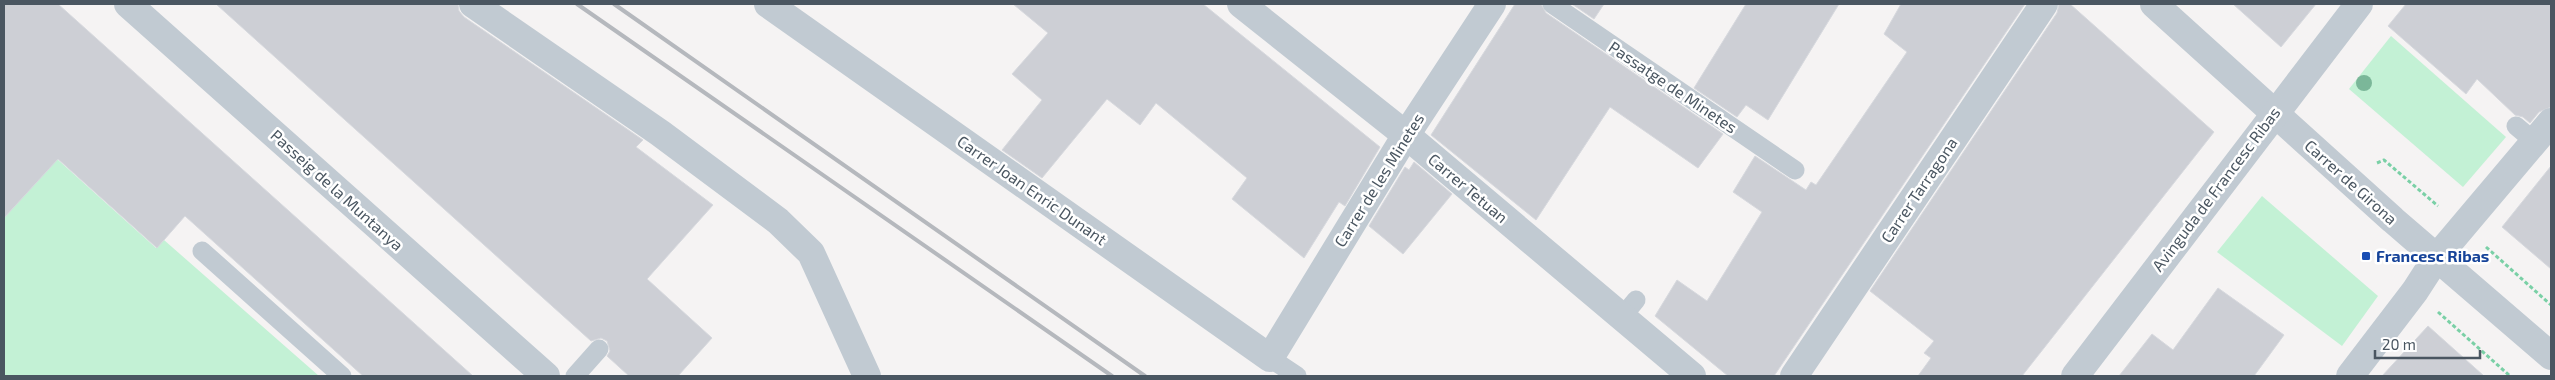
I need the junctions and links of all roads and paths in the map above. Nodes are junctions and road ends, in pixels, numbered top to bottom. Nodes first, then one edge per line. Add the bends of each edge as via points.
1 (473, 4) edge
2 (768, 4) edge
3 (1240, 4) edge
4 (1492, 4) edge
5 (1552, 4) edge
6 (2044, 4) edge
7 (2154, 4) edge
8 (2359, 4) edge
9 (138, 7) edge
10 (2274, 113) junction
11 (2534, 130) edge
12 (1406, 135) junction
13 (1794, 170) dead end
14 (202, 251) dead end
15 (2437, 257) junction
16 (2415, 291) junction
17 (598, 349) dead end
18 (2551, 356) edge
19 (1270, 358) junction
20 (342, 376) edge
21 (546, 376) edge
22 (574, 376) edge
23 (867, 376) edge
24 (1297, 376) edge
25 (1692, 376) edge
26 (1795, 376) edge
27 (2075, 376) edge
28 (2350, 376) edge
29 (2510, 376) edge

1 - 23 street via 660,133 778,221 811,253
2 - 19 street, Carrer Joan Enric Dunant
3 - 12 street, Carrer Tetuan
4 - 12 street, Carrer de les Minetes
5 - 13 lane, Passatge de Minetes
6 - 26 street, Carrer Tarragona
7 - 10 street, Carrer de Girona
8 - 10 street, Avinguda de Francesc Ribas
9 - 21 street, Passeig de la Muntanya
10 - 15 street, Carrer de Girona
10 - 27 street, Avinguda de Francesc Ribas
11 - 15 street
12 - 19 street, Carrer de les Minetes
12 - 25 street, Carrer Tetuan via 1629,309
14 - 20 lane
15 - 16 street
15 - 18 street, Carrer de Girona
16 - 28 street
16 - 29 path
17 - 22 lane
19 - 24 lane, Carrer Joan Enric Dunant

